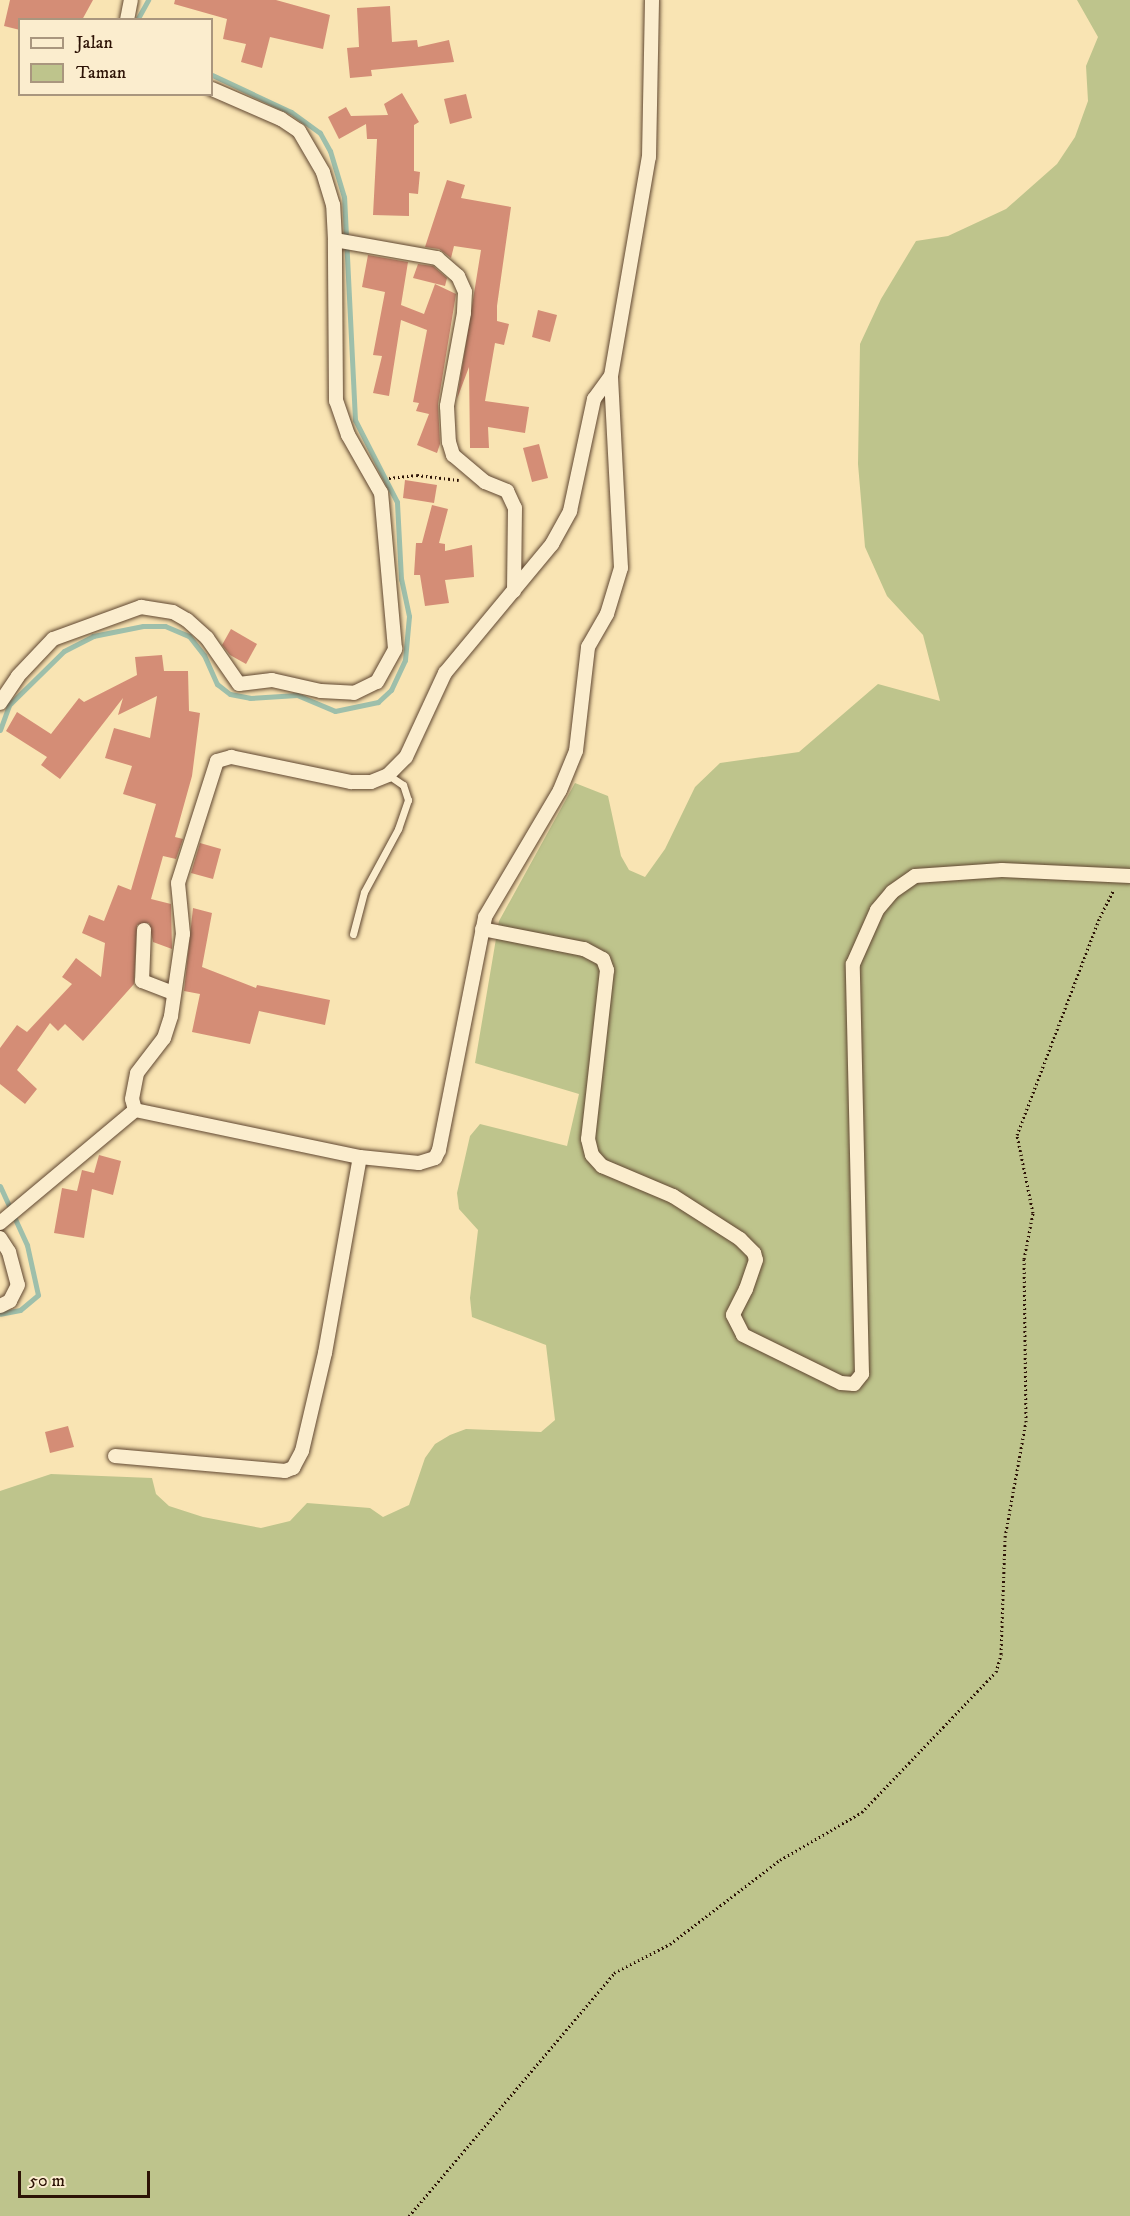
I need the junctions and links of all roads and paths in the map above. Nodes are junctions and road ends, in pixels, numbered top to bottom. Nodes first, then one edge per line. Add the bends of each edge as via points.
1 (131, 0) edge
2 (652, 0) edge
3 (127, 18) edge
4 (213, 89) edge
5 (337, 241) junction
6 (611, 376) junction
7 (384, 478) dead end
8 (485, 482) junction
9 (514, 591) junction
10 (0, 703) edge
11 (388, 775) junction
12 (1126, 877) edge
13 (482, 929) junction
14 (144, 930) dead end
15 (353, 934) dead end
16 (174, 993) junction
17 (135, 1110) junction
18 (360, 1157) junction
19 (0, 1223) edge
20 (0, 1238) edge
21 (0, 1306) edge
22 (115, 1456) dead end
23 (409, 2216) edge

1 - 3 street
2 - 6 street via 649,156
4 - 5 street via 299,131 323,172 333,205
5 - 8 street via 437,258 458,276 465,292 464,313 447,406 449,442 453,455
5 - 10 street via 336,401 382,504 383,552 395,649 380,678 373,686 354,693 321,691 272,680 239,684 207,638 187,620 172,612 141,607 54,639 18,676
6 - 9 street via 594,399 570,511 552,544
6 - 13 street via 621,568 607,614 588,646 576,751 560,790
7 - 8 path
8 - 9 street via 507,491 515,508
9 - 11 street via 445,673 406,757
11 - 15 lane via 403,785 408,800 398,829 364,892
11 - 16 street via 371,782 351,782 231,757 217,761 178,883 183,934
12 - 13 street via 1002,870 915,876 892,892 877,910 853,964 862,1374 854,1384 841,1383 743,1335 737,1329 734,1315 756,1260 754,1253 740,1239 673,1196 602,1166 592,1155 588,1139 607,970 603,959 585,949
12 - 23 path via 1100,917 1017,1135 1033,1213 1024,1259 1026,1422 1005,1538 1001,1654 996,1672 862,1812 780,1860 680,1937 614,1973
13 - 18 street via 435,1158 419,1163
14 - 16 street via 142,981
16 - 17 street via 164,1038 137,1073 132,1099
17 - 18 street
17 - 19 street
18 - 22 street via 325,1353 302,1451 293,1468 285,1471
20 - 21 street via 9,1252 18,1285 10,1301

